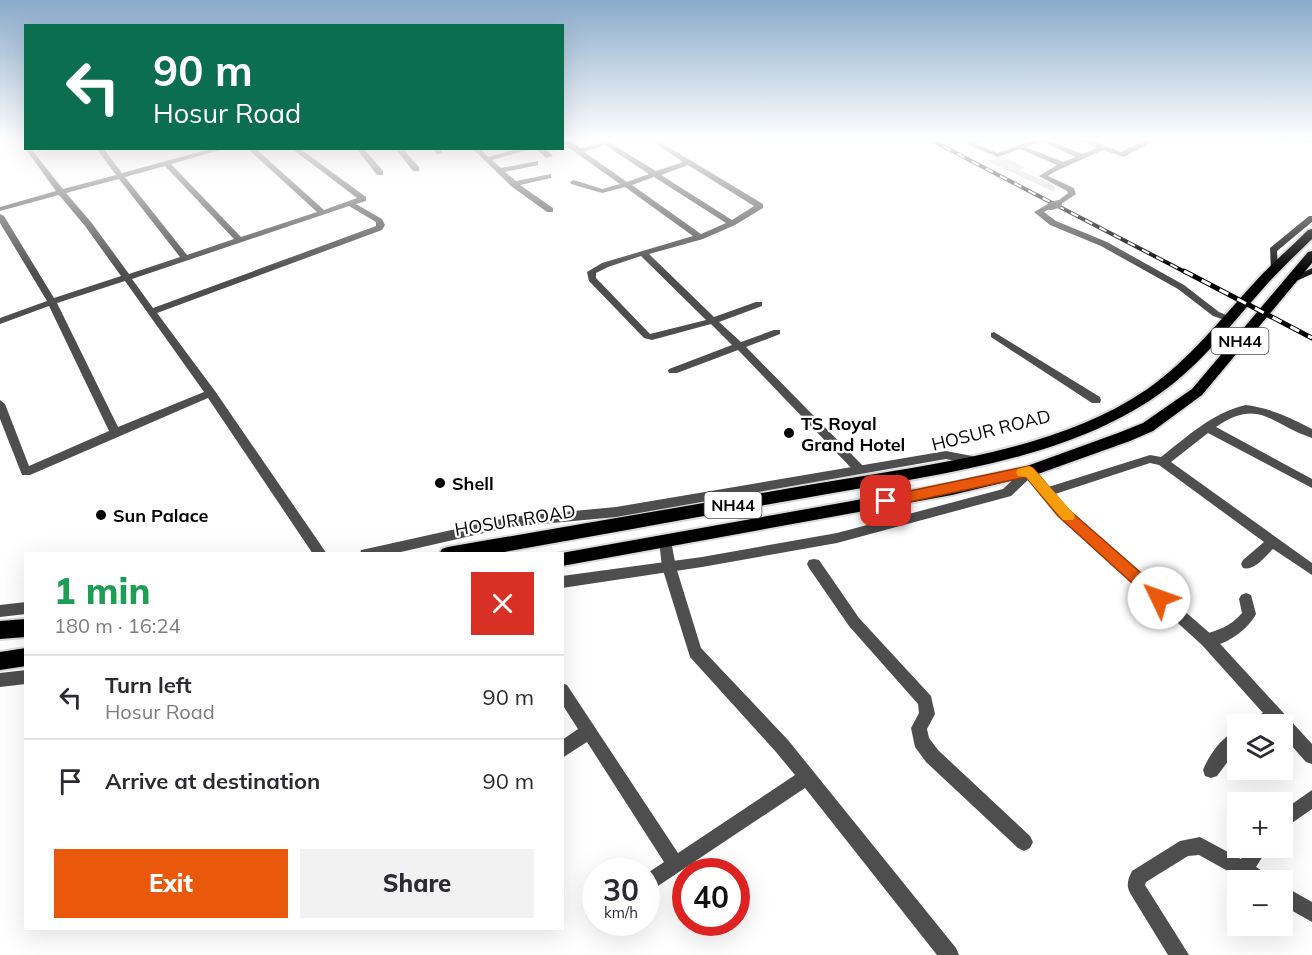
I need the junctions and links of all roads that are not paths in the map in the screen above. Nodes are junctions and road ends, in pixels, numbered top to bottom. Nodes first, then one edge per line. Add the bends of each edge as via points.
1 (55, 184) edge
2 (93, 184) edge
3 (127, 184) edge
4 (186, 184) edge
5 (290, 184) edge
6 (342, 184) edge
7 (514, 184) edge
8 (579, 184) edge
9 (627, 184) joint
10 (668, 184) edge
11 (724, 184) edge
12 (1058, 184) edge
13 (61, 192) junction
14 (351, 204) junction
15 (0, 209) edge
16 (550, 210) dead end
17 (323, 213) junction
18 (0, 216) edge
19 (1312, 218) edge
20 (732, 223) junction
21 (1312, 232) edge
22 (700, 237) junction
23 (240, 241) junction
24 (643, 253) junction
25 (1312, 255) edge
26 (185, 258) junction
27 (1274, 269) junction
28 (1312, 271) edge
29 (126, 277) junction
30 (1294, 279) junction
31 (52, 302) junction
32 (759, 304) dead end
33 (151, 312) junction
34 (1231, 319) junction
35 (0, 321) edge
36 (712, 321) junction
37 (777, 333) dead end
38 (994, 335) dead end
39 (738, 346) junction
40 (674, 371) dead end
41 (211, 393) junction
42 (1096, 400) dead end
43 (0, 404) edge
44 (1208, 428) junction
45 (115, 433) junction
46 (1312, 434) edge
47 (972, 460) junction
48 (1163, 462) junction
49 (860, 471) junction
50 (1029, 471) junction
51 (1312, 483) edge
52 (1046, 492) junction
53 (665, 541) junction
54 (1272, 542) junction
55 (320, 552) edge
56 (375, 552) edge
57 (459, 552) edge
58 (564, 559) edge
59 (814, 564) dead end
60 (1248, 564) dead end
61 (669, 567) junction
62 (1312, 570) edge
63 (564, 582) edge
64 (1246, 599) dead end
65 (24, 608) edge
66 (0, 611) edge
67 (24, 628) edge
68 (0, 630) edge
69 (1207, 640) junction
70 (24, 657) edge
71 (0, 661) edge
72 (24, 677) edge
73 (0, 680) edge
74 (564, 693) edge
75 (1273, 714) edge
76 (588, 731) junction
77 (1293, 736) edge
78 (1227, 748) edge
79 (564, 749) edge
80 (1312, 756) edge
81 (1211, 770) dead end
82 (807, 777) junction
83 (1312, 798) edge
84 (1293, 813) edge
85 (1024, 842) dead end
86 (686, 858) edge
87 (1252, 858) edge
88 (672, 859) edge
89 (1244, 870) joint
90 (1293, 901) edge
91 (1312, 913) edge
92 (949, 955) edge
93 (1179, 955) edge

1 - 13 street
2 - 13 street
3 - 26 street
4 - 23 street
5 - 17 street
6 - 14 street via 363,200
7 - 16 street
8 - 9 street via 602,191
9 - 22 street
10 - 20 street
11 - 20 street via 760,206
12 - 34 street via 1072,194 1038,212 1053,223 1104,244 1181,287 1216,314
13 - 15 street
13 - 29 street
14 - 17 street
14 - 33 street via 379,221 379,228
17 - 23 street
18 - 31 street
19 - 27 main road via 1273,250
20 - 22 street
21 - 27 highway, NH44
22 - 24 street
23 - 26 street
24 - 36 street
24 - 36 street via 595,269 592,279 647,336
25 - 30 highway, NH44
26 - 29 street
27 - 34 highway, HOSUR ROAD / NH44
28 - 30 main road
29 - 31 street
29 - 33 street
30 - 50 highway, NH44 via 1197,392 1177,407 1125,437
31 - 35 street
31 - 45 street
32 - 36 street
33 - 41 street
34 - 47 highway, HOSUR ROAD / NH44 via 1162,384 1115,415 1056,438
36 - 39 street
37 - 39 street
38 - 42 street
39 - 40 street
39 - 49 street
41 - 45 street
41 - 55 street
43 - 45 street via 26,472
44 - 46 street via 1244,409
44 - 48 street
44 - 51 street
47 - 49 street via 946,455
47 - 57 highway, HOSUR ROAD / NH44
48 - 52 street via 1150,459
48 - 54 street
49 - 56 street via 616,512 510,522
50 - 52 street
50 - 53 highway, NH44 via 952,489
50 - 61 street via 1007,493 913,519 837,538
52 - 69 street via 1063,512
53 - 58 highway, NH44
53 - 61 street
54 - 60 street
54 - 62 street
59 - 85 street via 854,622 926,701 927,714 919,728 921,741 932,756
61 - 63 street
61 - 82 street via 695,652
64 - 69 street via 1249,614 1240,627
65 - 66 street
67 - 68 highway
69 - 75 street
70 - 71 highway
72 - 73 street
74 - 76 street
76 - 79 street
76 - 88 street
77 - 80 street
78 - 81 street
82 - 86 street
82 - 92 street
83 - 84 street
87 - 89 street
89 - 93 street via 1200,846 1186,847 1138,877 1136,886
90 - 91 street

